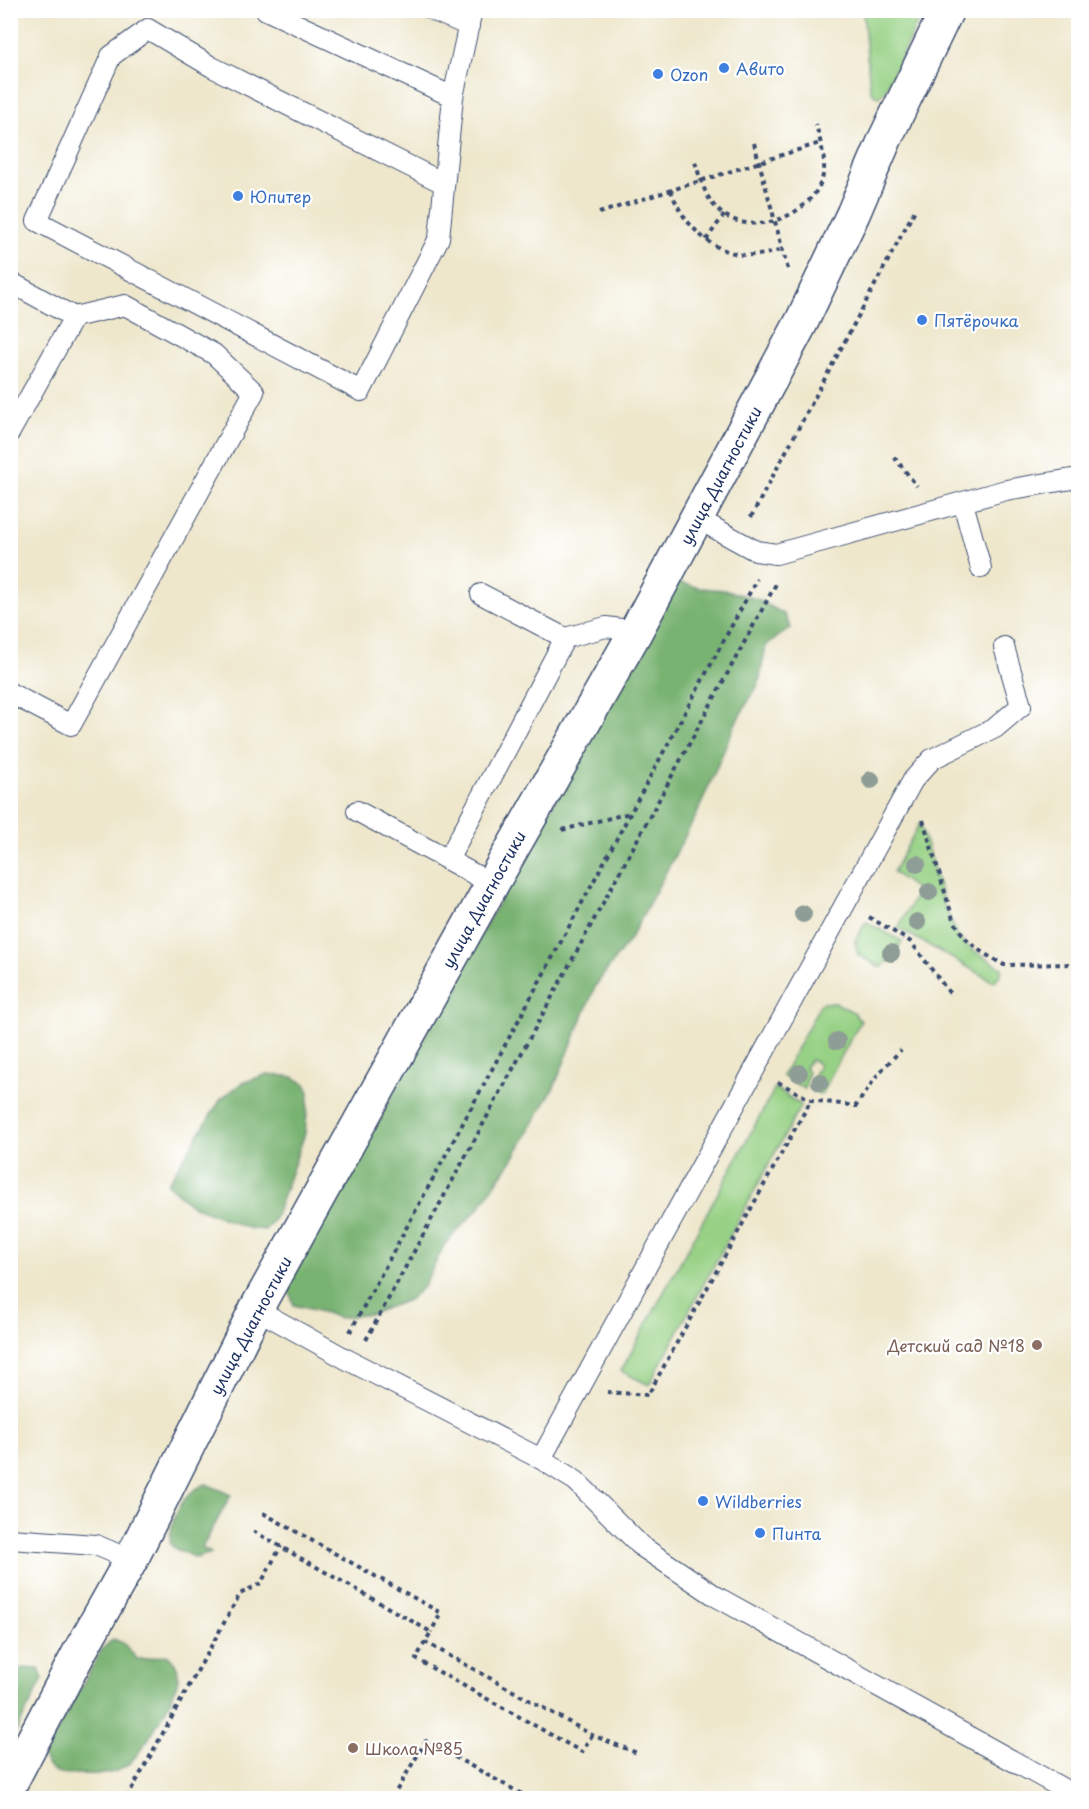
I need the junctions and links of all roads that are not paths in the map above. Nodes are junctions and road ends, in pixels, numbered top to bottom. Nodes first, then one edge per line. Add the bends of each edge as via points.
1 (266, 10) edge
2 (432, 10) edge
3 (947, 10) edge
4 (470, 18) edge
5 (453, 97) junction
6 (444, 183) junction
7 (10, 282) edge
8 (74, 317) junction
9 (10, 432) edge
10 (1078, 478) edge
11 (963, 503) junction
12 (698, 519) junction
13 (981, 568) dead end
14 (482, 594) dead end
15 (636, 631) junction
16 (565, 638) junction
17 (1004, 647) dead end
18 (10, 693) edge
19 (357, 811) dead end
20 (448, 860) junction
21 (492, 884) junction
22 (256, 1309) junction
23 (541, 1459) junction
24 (10, 1539) edge
25 (131, 1560) junction
26 (10, 1784) edge
27 (1078, 1797) edge

1 - 5 lane
2 - 4 lane
3 - 12 street, улица Диагностики via 802,321
4 - 5 lane
5 - 6 lane
6 - 6 lane via 440,238 361,391 37,221 111,56 148,29 212,67
7 - 8 lane
8 - 9 lane
8 - 18 lane via 125,305 214,354 254,392 71,725
10 - 11 lane via 1006,490
11 - 12 lane via 770,554 756,551
11 - 13 lane
12 - 15 street, улица Диагностики
14 - 16 lane
15 - 16 lane via 606,627
15 - 21 street, улица Диагностики
16 - 20 lane
17 - 23 lane via 1021,706 995,728 932,759 907,790
19 - 20 lane
20 - 21 lane
21 - 22 street, улица Диагностики
22 - 23 lane
22 - 25 street, улица Диагностики
23 - 27 lane via 576,1481 641,1546 717,1597
24 - 25 lane via 96,1545
25 - 26 street, улица Диагностики

